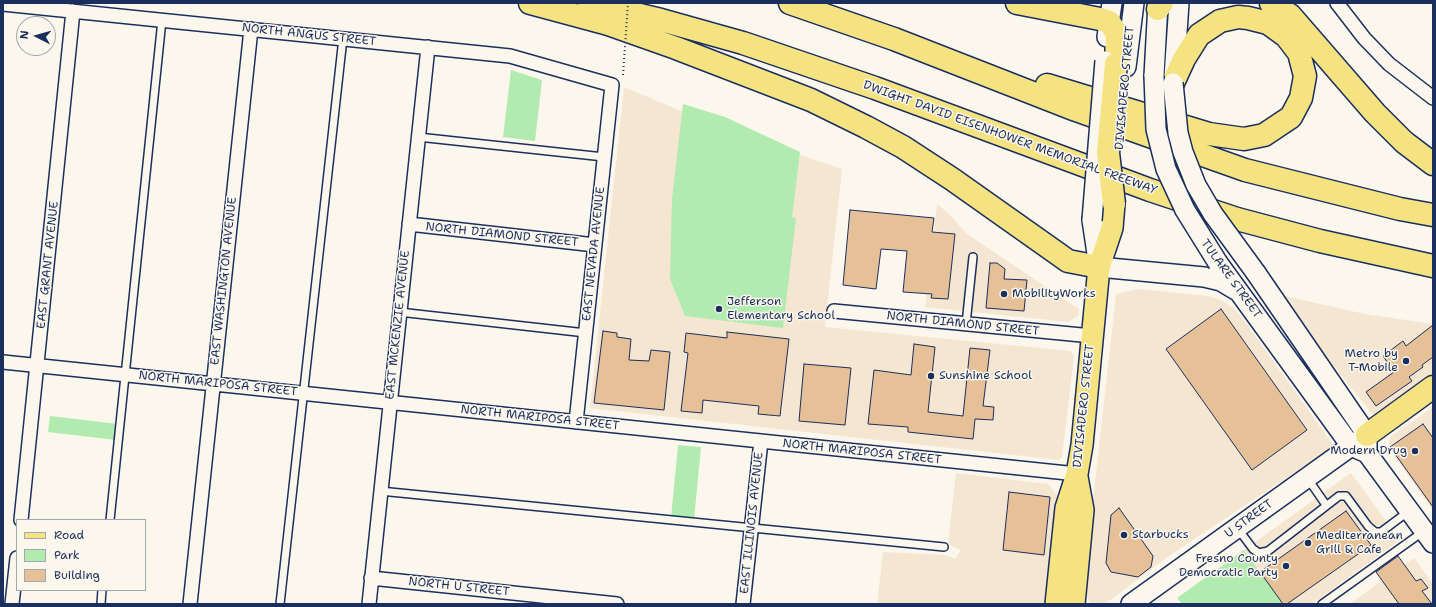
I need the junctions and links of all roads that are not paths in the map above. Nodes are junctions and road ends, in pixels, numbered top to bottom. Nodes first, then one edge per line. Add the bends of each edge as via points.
1 (530, 3) edge
2 (589, 3) edge
3 (790, 3) edge
4 (1017, 3) edge
5 (1134, 3) edge
6 (1179, 3) edge
7 (1271, 3) edge
8 (1337, 3) edge
9 (3, 4) edge
10 (1159, 5) edge
11 (73, 11) junction
12 (1110, 13) edge
13 (162, 20) junction
14 (251, 29) junction
15 (343, 38) junction
16 (894, 39) junction
17 (428, 47) junction
18 (1116, 64) junction
19 (1168, 78) junction
20 (612, 85) joint
21 (1433, 98) edge
22 (418, 137) junction
23 (604, 157) junction
24 (1433, 164) edge
25 (1114, 204) joint
26 (1433, 215) edge
27 (409, 224) junction
28 (595, 245) junction
29 (973, 257) dead end
30 (1433, 266) edge
31 (1099, 267) junction
32 (1244, 296) junction
33 (834, 311) dead end
34 (400, 312) junction
35 (966, 324) junction
36 (586, 333) junction
37 (1092, 336) junction
38 (3, 362) edge
39 (38, 366) junction
40 (125, 374) junction
41 (213, 384) junction
42 (1433, 387) edge
43 (304, 393) junction
44 (390, 402) junction
45 (576, 422) junction
46 (761, 441) junction
47 (1362, 445) junction
48 (1077, 474) junction
49 (1308, 478) junction
50 (380, 491) junction
51 (1326, 505) junction
52 (1409, 510) junction
53 (21, 519) edge
54 (110, 519) edge
55 (752, 528) junction
56 (1238, 528) junction
57 (1064, 529) junction
58 (1429, 537) edge
59 (944, 547) dead end
60 (16, 567) edge
61 (371, 578) junction
62 (102, 591) edge
63 (1151, 598) edge
64 (12, 604) edge
65 (101, 604) edge
66 (190, 604) edge
67 (280, 604) edge
68 (369, 604) edge
69 (618, 604) edge
70 (743, 604) edge
71 (1056, 604) edge
72 (1065, 604) edge
73 (1074, 604) edge
74 (1131, 604) edge
75 (1322, 604) edge

1 - 31 highway via 608,24 810,100 903,148 952,179 1068,261
2 - 30 highway, DWIGHT DAVID EISENHOWER MEMORIAL FREEWAY via 743,43 1237,219 1320,241
3 - 16 highway
4 - 12 highway via 1100,19
5 - 18 main road, DIVISADERO STREET
6 - 19 main road
7 - 24 highway via 1290,15 1375,113 1404,142
8 - 21 street via 1388,64
9 - 11 street, NORTH ANGUS STREET
10 - 19 main road
11 - 13 street, NORTH ANGUS STREET
11 - 39 street, EAST GRANT AVENUE
12 - 18 highway via 1117,36
13 - 14 street, NORTH ANGUS STREET
13 - 40 lane
14 - 15 street, NORTH ANGUS STREET
14 - 41 street, EAST WASHINGTON AVENUE
15 - 17 street, NORTH ANGUS STREET
15 - 43 lane
16 - 19 highway via 1201,132 1236,139 1264,135 1290,117 1298,106 1304,88 1303,66 1293,44 1268,23 1248,18 1230,18 1206,30 1193,43
16 - 26 highway via 1076,110 1245,170
17 - 20 street, NORTH ANGUS STREET via 510,56
17 - 22 street, EAST MCKENZIE AVENUE
18 - 25 highway, bridge via 1108,153
18 - 31 main road, DIVISADERO STREET, bridge via 1092,220
19 - 32 main road, TULARE STREET, bridge via 1156,129 1166,169 1191,221
19 - 47 main road, TULARE STREET, bridge via 1182,152 1196,185 1213,214 1256,273
20 - 23 street, EAST NEVADA AVENUE
22 - 23 lane
22 - 27 street, EAST MCKENZIE AVENUE
23 - 28 street, EAST NEVADA AVENUE
25 - 31 main road, DIVISADERO STREET via 1112,228
27 - 28 street, NORTH DIAMOND STREET
27 - 34 street, EAST MCKENZIE AVENUE
28 - 36 street, EAST NEVADA AVENUE
29 - 35 lane
31 - 32 main road via 1204,277 1221,281
31 - 37 main road, DIVISADERO STREET
32 - 47 main road, TULARE STREET
33 - 35 street, NORTH DIAMOND STREET
34 - 36 lane
34 - 44 street, EAST MCKENZIE AVENUE
35 - 37 street, NORTH DIAMOND STREET
36 - 45 street, EAST NEVADA AVENUE
37 - 48 main road, DIVISADERO STREET
38 - 39 street, NORTH MARIPOSA STREET
39 - 40 street, NORTH MARIPOSA STREET
39 - 53 street, EAST GRANT AVENUE
40 - 41 street, NORTH MARIPOSA STREET
40 - 54 lane
41 - 43 street, NORTH MARIPOSA STREET
41 - 66 street, EAST WASHINGTON AVENUE
42 - 47 highway
43 - 44 street, NORTH MARIPOSA STREET
43 - 67 lane
44 - 45 street, NORTH MARIPOSA STREET
44 - 50 street, EAST MCKENZIE AVENUE
45 - 46 street, NORTH MARIPOSA STREET
46 - 48 street, NORTH MARIPOSA STREET
46 - 55 street, EAST ILLINOIS AVENUE
47 - 49 main road, U STREET
47 - 52 main road, TULARE STREET
48 - 57 main road, DIVISADERO STREET via 1066,508
48 - 73 main road, DIVISADERO STREET via 1083,510
49 - 51 lane
49 - 56 main road, U STREET
50 - 55 lane
50 - 61 street, EAST MCKENZIE AVENUE
51 - 52 lane via 1339,496 1346,496 1375,532 1381,532
51 - 56 lane via 1268,551 1259,552 1253,549
52 - 58 main road, TULARE STREET
55 - 59 lane
55 - 70 street, EAST ILLINOIS AVENUE
56 - 63 main road, U STREET
57 - 71 main road, DIVISADERO STREET
57 - 72 main road via 1070,567
58 - 75 lane
60 - 64 street
61 - 68 street, EAST MCKENZIE AVENUE
61 - 69 street, NORTH U STREET
62 - 65 lane
63 - 74 main road, U STREET

